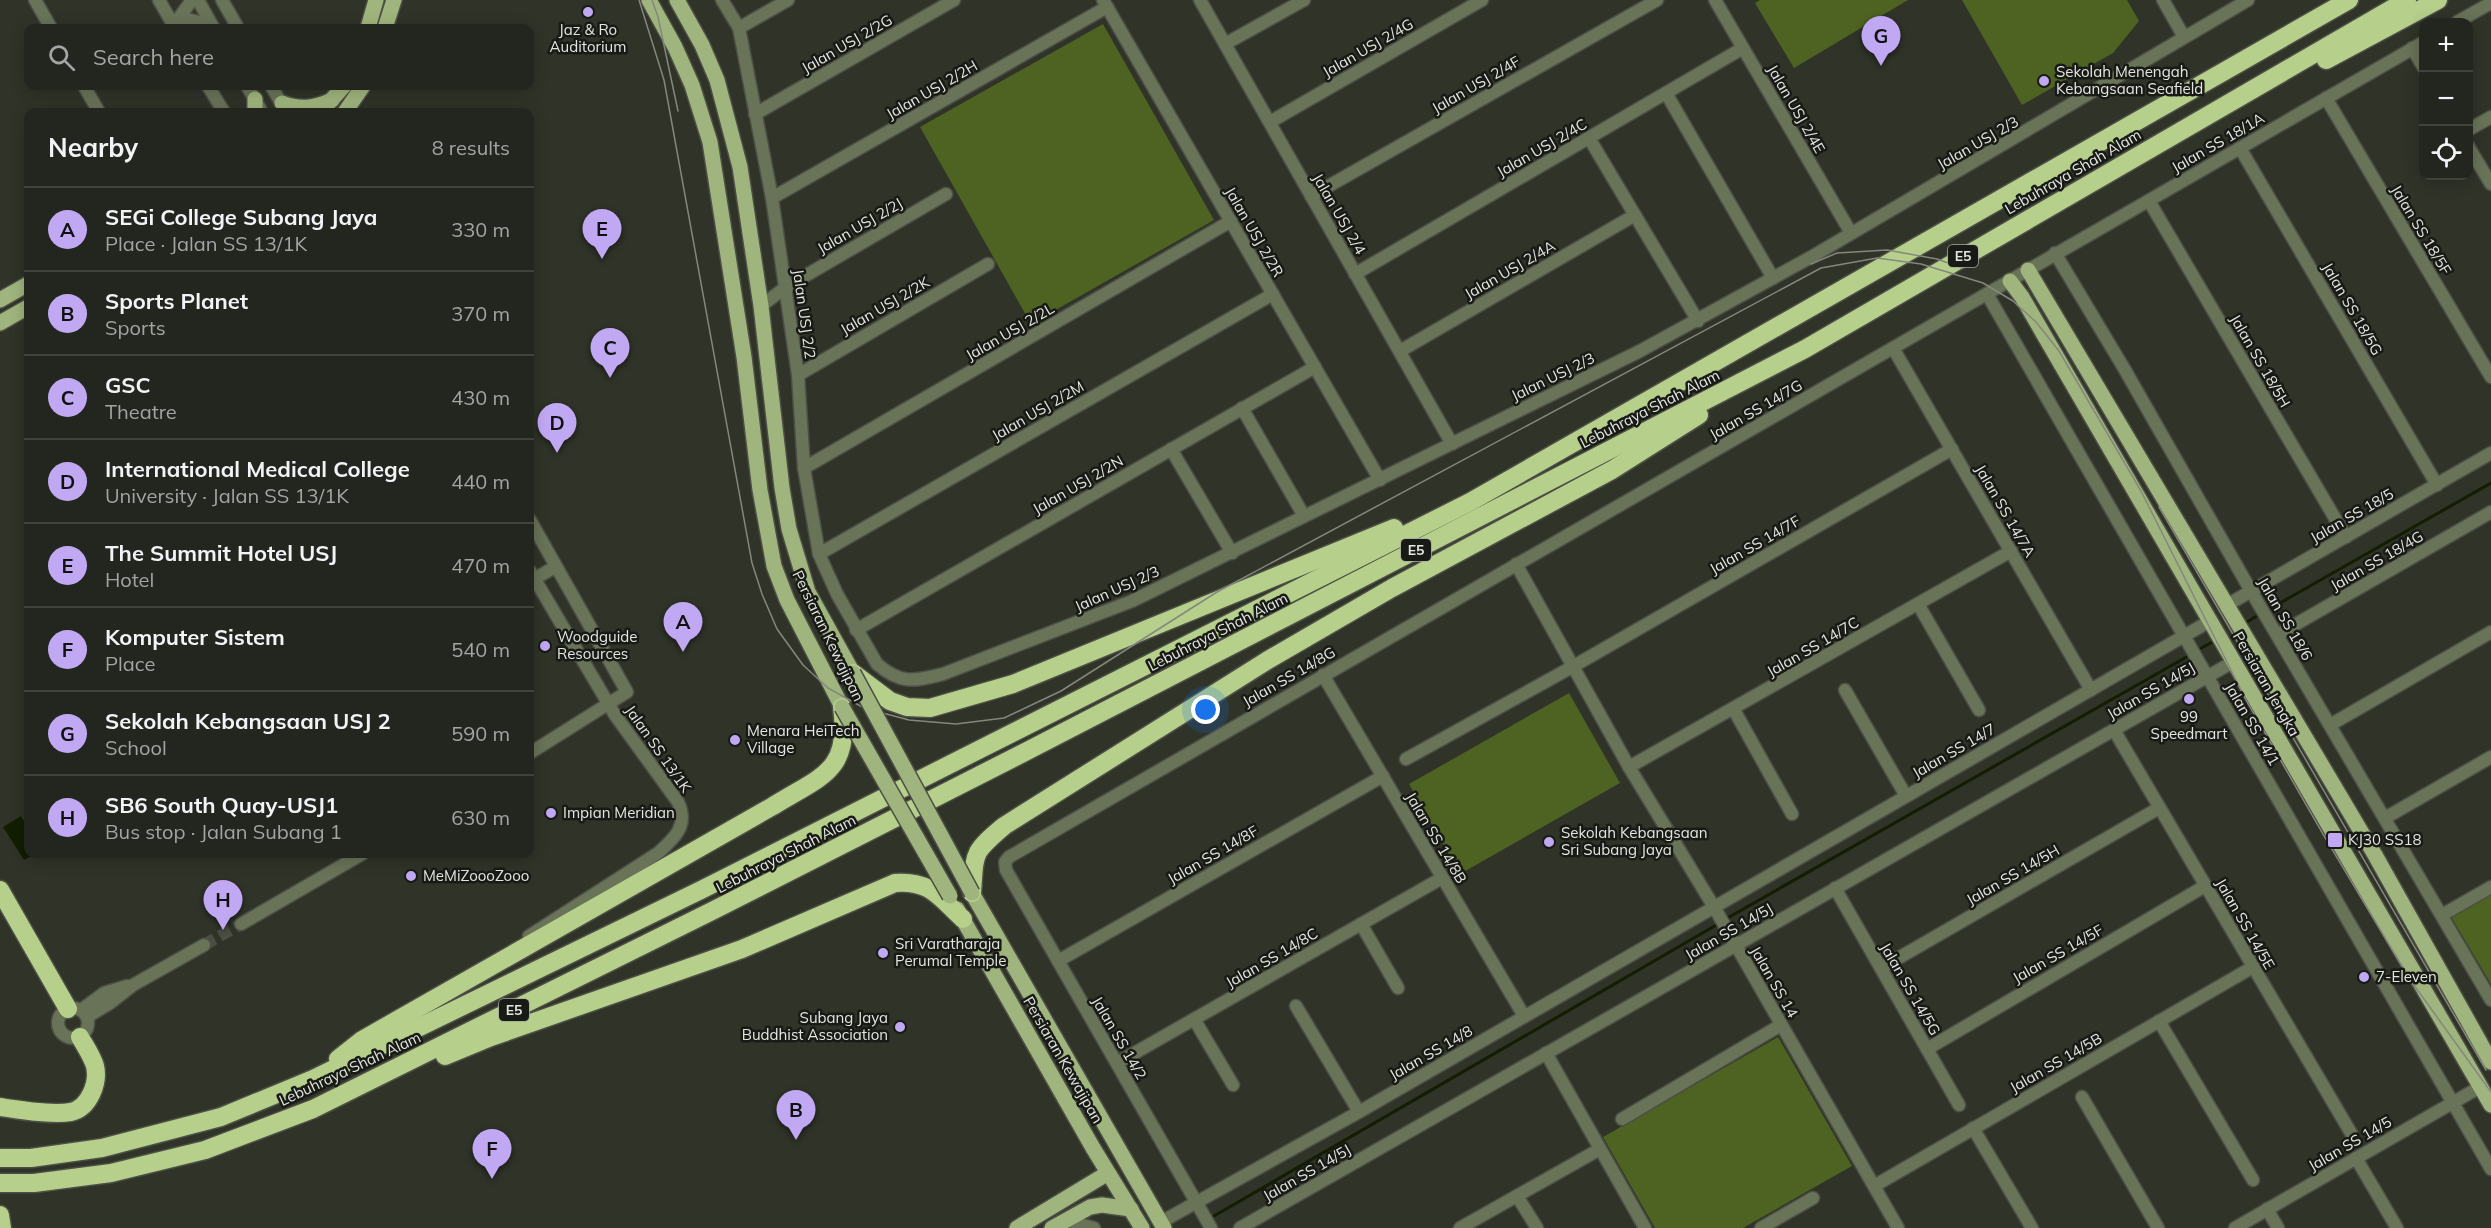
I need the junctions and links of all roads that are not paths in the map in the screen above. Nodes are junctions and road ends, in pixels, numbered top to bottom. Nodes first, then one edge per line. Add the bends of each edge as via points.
1 (34, 0) edge
2 (159, 0) edge
3 (192, 0) edge
4 (198, 0) edge
5 (222, 0) edge
6 (376, 0) edge
7 (394, 0) edge
8 (649, 0) edge
9 (677, 0) edge
10 (722, 0) edge
11 (788, 0) edge
12 (954, 0) edge
13 (1200, 0) edge
14 (1304, 0) edge
15 (1482, 0) edge
16 (1657, 0) edge
17 (1715, 0) edge
18 (2163, 0) edge
19 (2248, 0) edge
20 (2326, 0) edge
21 (2349, 0) edge
22 (2407, 0) edge
23 (2438, 0) edge
24 (2491, 3) edge
25 (1105, 4) edge
26 (2464, 18) edge
27 (49, 24) edge
28 (172, 24) edge
29 (176, 24) edge
30 (180, 24) edge
31 (202, 24) edge
32 (211, 24) edge
33 (236, 24) edge
34 (369, 24) edge
35 (386, 24) edge
36 (739, 28) junction
37 (2184, 37) junction
38 (1225, 44) junction
39 (2419, 44) edge
40 (1743, 48) junction
41 (2412, 48) junction
42 (2419, 60) edge
43 (86, 90) edge
44 (210, 90) edge
45 (249, 90) edge
46 (273, 90) edge
47 (341, 90) edge
48 (360, 90) edge
49 (1666, 93) junction
50 (2326, 98) junction
51 (332, 100) junction
52 (97, 108) edge
53 (222, 108) edge
54 (257, 108) edge
55 (284, 108) edge
56 (323, 108) edge
57 (348, 108) edge
58 (755, 114) junction
59 (2491, 117) edge
60 (1269, 122) junction
61 (2473, 128) edge
62 (2110, 136) junction
63 (1589, 138) junction
64 (2240, 148) junction
65 (2473, 153) edge
66 (2122, 164) junction
67 (2491, 184) edge
68 (946, 194) dead end
69 (1311, 196) junction
70 (772, 198) junction
71 (2149, 201) junction
72 (1635, 215) junction
73 (1231, 221) junction
74 (1851, 233) junction
75 (2055, 254) junction
76 (988, 264) dead end
77 (2028, 270) junction
78 (1355, 274) junction
79 (1773, 278) junction
80 (2010, 281) junction
81 (24, 286) edge
82 (786, 287) junction
83 (2038, 288) junction
84 (1273, 294) junction
85 (1987, 294) junction
86 (2022, 297) junction
87 (0, 300) edge
88 (761, 306) junction
89 (24, 309) edge
90 (1698, 321) junction
91 (0, 323) edge
92 (1805, 348) junction
93 (1893, 348) junction
94 (1400, 351) junction
95 (1315, 367) junction
96 (798, 375) junction
97 (2491, 377) edge
98 (1242, 408) junction
99 (1452, 444) junction
100 (1171, 449) junction
101 (1952, 449) junction
102 (2491, 453) edge
103 (804, 468) junction
104 (1380, 480) junction
105 (2437, 485) junction
106 (1470, 502) junction
107 (2491, 512) edge
108 (1304, 516) junction
109 (534, 528) edge
110 (2346, 537) junction
111 (2011, 551) junction
112 (1232, 553) junction
113 (819, 554) junction
114 (1516, 564) junction
115 (555, 567) junction
116 (534, 574) edge
117 (534, 578) edge
118 (2251, 591) junction
119 (1918, 604) junction
120 (2227, 605) junction
121 (856, 630) junction
122 (2491, 632) edge
123 (2216, 633) junction
124 (2277, 635) junction
125 (2184, 636) junction
126 (2233, 662) junction
127 (1572, 667) junction
128 (853, 673) junction
129 (1323, 675) junction
130 (2207, 676) junction
131 (1845, 690) dead end
132 (2091, 690) junction
133 (608, 703) junction
134 (842, 707) junction
135 (1734, 710) junction
136 (1979, 710) dead end
137 (2330, 725) junction
138 (2114, 730) junction
139 (534, 750) edge
140 (2491, 757) edge
141 (1406, 759) dead end
142 (1629, 767) junction
143 (1383, 776) junction
144 (1906, 796) junction
145 (2160, 808) junction
146 (1792, 814) dead end
147 (2385, 818) junction
148 (355, 858) edge
149 (1005, 862) joint
150 (1442, 878) junction
151 (2205, 886) junction
152 (2491, 886) edge
153 (1835, 888) junction
154 (0, 890) edge
155 (972, 893) junction
156 (2442, 915) junction
157 (1719, 917) junction
158 (963, 919) junction
159 (241, 924) tunnel mouth
160 (1361, 924) junction
161 (204, 945) tunnel mouth
162 (1736, 945) junction
163 (1058, 961) junction
164 (2253, 967) junction
165 (1881, 968) junction
166 (482, 970) junction
167 (1398, 988) dead end
168 (2491, 1000) edge
169 (1296, 1005) dead end
170 (79, 1012) junction
171 (1524, 1016) junction
172 (1194, 1019) junction
173 (2159, 1021) junction
174 (1781, 1025) junction
175 (80, 1037) junction
176 (1927, 1049) junction
177 (1546, 1053) junction
178 (2491, 1062) edge
179 (1117, 1063) junction
180 (313, 1079) junction
181 (1233, 1085) dead end
182 (2480, 1086) junction
183 (2082, 1097) dead end
184 (2452, 1102) junction
185 (1959, 1105) dead end
186 (2491, 1106) edge
187 (0, 1107) edge
188 (313, 1109) junction
189 (1359, 1112) junction
190 (1622, 1119) dead end
191 (1973, 1128) junction
192 (2351, 1133) dead end
193 (1600, 1149) junction
194 (0, 1158) edge
195 (2356, 1158) junction
196 (2491, 1169) edge
197 (1108, 1173) junction
198 (2253, 1180) dead end
199 (0, 1183) edge
200 (1874, 1186) junction
201 (1517, 1196) junction
202 (1813, 1198) dead end
203 (1197, 1203) junction
204 (1131, 1209) junction
205 (2267, 1209) junction
206 (0, 1215) edge
207 (1058, 1224) edge
208 (1777, 1224) edge
209 (1163, 1225) edge
210 (2, 1228) edge
211 (1017, 1228) edge
212 (1094, 1228) edge
213 (1142, 1228) edge
214 (1211, 1228) edge
215 (1240, 1228) edge
216 (1460, 1228) edge
217 (1537, 1228) edge
218 (1646, 1228) edge
219 (1761, 1228) edge
220 (1898, 1228) edge
221 (2032, 1228) edge
222 (2158, 1228) edge
223 (2235, 1228) edge
224 (2278, 1228) edge
225 (2397, 1228) edge

1 - 27 street
2 - 28 street
3 - 29 street
4 - 32 street
5 - 33 street
6 - 34 main road
7 - 35 main road
8 - 134 main road, Persiaran Kewajipan via 692,85 710,142 774,566 787,600
9 - 88 main road, Persiaran Kewajipan via 717,80 733,132
10 - 36 street, Jalan USJ 2/2
11 - 36 street
12 - 58 street, Jalan USJ 2/2G
13 - 38 street, Jalan USJ 2/4
14 - 38 street
15 - 60 street, Jalan USJ 2/4G
16 - 69 street, Jalan USJ 2/4F
17 - 40 street, Jalan USJ 2/4E
18 - 37 street
19 - 37 street, Jalan USJ 2/3
20 - 62 highway via 2212,66
21 - 62 highway, Lebuhraya Shah Alam / E5
22 - 66 highway, Lebuhraya Shah Alam / E5
23 - 66 highway
24 - 26 street
25 - 70 street, Jalan USJ 2/2H
25 - 73 street, Jalan USJ 2/2R
30 - 31 street via 187,20
36 - 58 street, Jalan USJ 2/2
37 - 74 street, Jalan USJ 2/3
38 - 60 street, Jalan USJ 2/4
39 - 41 street, Jalan SS 18/1A
40 - 49 street, Jalan USJ 2/4C
40 - 74 street, Jalan USJ 2/4E
41 - 42 street
41 - 50 street, Jalan SS 18/1A
43 - 52 street
44 - 53 street
45 - 54 street
46 - 55 street
47 - 51 main road
48 - 57 main road
49 - 63 street, Jalan USJ 2/4C
49 - 79 street
50 - 64 street, Jalan SS 18/1A
50 - 97 street, Jalan SS 18/5F
51 - 55 main road via 321,105
51 - 56 main road
58 - 70 street, Jalan USJ 2/2
59 - 61 street
60 - 69 street, Jalan USJ 2/4
62 - 106 highway, Lebuhraya Shah Alam / E5
63 - 72 street
63 - 78 street, Jalan USJ 2/4C
64 - 71 street, Jalan SS 18/1A
64 - 105 street, Jalan SS 18/5G
65 - 67 street
66 - 92 highway, Lebuhraya Shah Alam / E5
68 - 82 street, Jalan USJ 2/2J
69 - 78 street, Jalan USJ 2/4
70 - 82 street, Jalan USJ 2/2
71 - 75 street, Jalan SS 18/1A
71 - 110 street, Jalan SS 18/5H
72 - 90 street
72 - 94 street, Jalan USJ 2/4A
73 - 84 street, Jalan USJ 2/2R
73 - 103 street, Jalan USJ 2/2L
74 - 79 street, Jalan USJ 2/3
75 - 77 street, Jalan SS 18/1A
75 - 118 street, Jalan SS 18/6
76 - 96 street, Jalan USJ 2/2K
77 - 80 street
77 - 83 main road, Persiaran Jengka
78 - 94 street, Jalan USJ 2/4
79 - 90 street, Jalan USJ 2/3
80 - 85 street, Jalan SS 14/7G
80 - 86 main road, Persiaran Jengka
81 - 87 main road
82 - 88 street, Jalan USJ 2/2J
82 - 96 street, Jalan USJ 2/2
83 - 86 main road via 2026,287
83 - 120 main road, Persiaran Jengka
84 - 95 street, Jalan USJ 2/2R
84 - 113 street, Jalan USJ 2/2M
85 - 93 street, Jalan SS 14/7G
85 - 125 street, Jalan SS 14/1
86 - 123 main road, Persiaran Jengka
88 - 128 main road, Persiaran Kewajipan via 789,529 808,592
89 - 91 main road
90 - 99 street, Jalan USJ 2/3
92 - 155 highway via 1612,470 1392,588 1268,660 1004,826 981,846 975,857
92 - 188 highway, Lebuhraya Shah Alam / E5 via 1027,752
93 - 101 street, Jalan SS 14/7A
93 - 114 street, Jalan SS 14/7G
94 - 99 street, Jalan USJ 2/4
95 - 98 street, Jalan USJ 2/2N
95 - 104 street, Jalan USJ 2/2R
96 - 103 street, Jalan USJ 2/2
98 - 100 street, Jalan USJ 2/2N
98 - 108 street
99 - 104 street, Jalan USJ 2/3
100 - 112 street
100 - 121 street, Jalan USJ 2/2N
101 - 111 street, Jalan SS 14/7A
101 - 127 street, Jalan SS 14/7F
102 - 105 street, Jalan SS 18/5
103 - 113 street, Jalan USJ 2/2
104 - 108 street, Jalan USJ 2/3
105 - 110 street, Jalan SS 18/5
106 - 128 highway via 1413,520 1013,684 930,708 890,701
106 - 180 highway, Lebuhraya Shah Alam / E5 via 693,894
107 - 124 street, Jalan SS 18/4G
108 - 112 street, Jalan USJ 2/3
109 - 115 street, Jalan SS 13/1K
110 - 118 street, Jalan SS 18/5
111 - 119 street, Jalan SS 14/7C
111 - 132 street, Jalan SS 14/7A
112 - 121 street, Jalan USJ 2/3 via 1067,628 915,681 901,680 886,672
113 - 121 street, Jalan USJ 2/2
114 - 127 street, Jalan SS 14
114 - 129 street, Jalan SS 14/8G
115 - 116 street
115 - 133 street, Jalan SS 13/1K via 627,692
117 - 133 street, Jalan SS 13/1K
118 - 120 street, Jalan SS 18/5
118 - 124 street, Jalan SS 18/6
119 - 135 street, Jalan SS 14/7C
119 - 136 street
120 - 178 main road, Persiaran Jengka via 2375,855
122 - 137 street
123 - 125 street, Jalan SS 14/7
123 - 126 main road, Persiaran Jengka
124 - 137 street, Jalan SS 18/6
125 - 130 street, Jalan SS 14/1
125 - 132 street, Jalan SS 14/7
126 - 130 street, Jalan SS 14/5J
126 - 182 main road, Persiaran Jengka
127 - 141 street, Jalan SS 14/7F
127 - 142 street, Jalan SS 14
128 - 155 main road, Persiaran Kewajipan, bridge
129 - 143 street, Jalan SS 14/8B
129 - 149 street, Jalan SS 14/8G via 1045,834
130 - 138 street, Jalan SS 14/5J
130 - 184 street, Jalan SS 14/1
131 - 144 street
132 - 144 street, Jalan SS 14/7
133 - 139 street
133 - 166 street, Jalan SS 13/1K via 678,802 682,825 675,838 658,853
134 - 158 main road, Persiaran Kewajipan, bridge
134 - 166 highway via 843,747 836,763 825,774
135 - 142 street, Jalan SS 14/7C
135 - 146 street
137 - 147 street, Jalan SS 18/6
138 - 145 street, Jalan SS 14/5E
138 - 153 street, Jalan SS 14/5J
140 - 147 street
142 - 157 street, Jalan SS 14
143 - 150 street, Jalan SS 14/8B
143 - 163 street, Jalan SS 14/8F
144 - 157 street, Jalan SS 14/7
145 - 151 street, Jalan SS 14/5E
145 - 165 street, Jalan SS 14/5H
147 - 156 street, Jalan SS 18/6
148 - 159 street
149 - 163 street, Jalan SS 14/2
150 - 160 street, Jalan SS 14/8C
150 - 171 street, Jalan SS 14/8B
151 - 164 street, Jalan SS 14/5E
151 - 176 street, Jalan SS 14/5F
152 - 156 street
153 - 162 street, Jalan SS 14/5J
153 - 165 street, Jalan SS 14/5G
154 - 170 highway
155 - 209 main road, Persiaran Kewajipan
156 - 168 street, Jalan SS 18/6
157 - 162 street, Jalan SS 14
157 - 171 street, Jalan SS 14/8
158 - 188 highway via 927,887 895,883 742,949 491,1037
158 - 197 main road, Persiaran Kewajipan
160 - 167 street
160 - 172 street, Jalan SS 14/8C
161 - 170 street via 133,985 104,993
162 - 174 street, Jalan SS 14
162 - 177 street, Jalan SS 14/5J
163 - 179 street, Jalan SS 14/2
164 - 173 street, Jalan SS 14/5B
164 - 192 street, Jalan SS 14/5E
165 - 176 street, Jalan SS 14/5G
166 - 180 highway via 362,1040
169 - 189 street
170 - 175 street via 87,1031
170 - 175 street via 59,1017 59,1029 68,1038
171 - 189 street, Jalan SS 14/8
172 - 179 street, Jalan SS 14/8C
172 - 181 street
173 - 191 street, Jalan SS 14/5B
173 - 198 street
174 - 190 street
174 - 200 street, Jalan SS 14
175 - 187 highway via 95,1065 96,1080 84,1104 72,1112
176 - 185 street, Jalan SS 14/5G
177 - 193 street
177 - 215 street, Jalan SS 14/5J
179 - 203 street, Jalan SS 14/2
180 - 194 highway, Lebuhraya Shah Alam / E5 via 221,1117 102,1148 31,1158
182 - 184 street, Jalan SS 14/5
182 - 186 main road, Persiaran Jengka
183 - 222 street
184 - 195 street, Jalan SS 14/5
184 - 196 street, Jalan SS 14/1
188 - 199 highway, Lebuhraya Shah Alam / E5 via 205,1150 111,1173 34,1183
189 - 203 street, Jalan SS 14/8
191 - 200 street, Jalan SS 14/5B
191 - 221 street
193 - 201 street
193 - 218 street
195 - 205 street, Jalan SS 14/5
195 - 225 street
197 - 204 main road, Persiaran Kewajipan
197 - 211 main road
200 - 220 street, Jalan SS 14
201 - 216 street
201 - 217 street
202 - 208 street
203 - 209 street, Jalan SS 14/8
203 - 214 street, Jalan SS 14/2
204 - 207 main road via 1090,1207
204 - 213 main road, Persiaran Kewajipan
205 - 223 street, Jalan SS 14/5
205 - 224 street
206 - 210 highway
207 - 212 street
208 - 219 street

